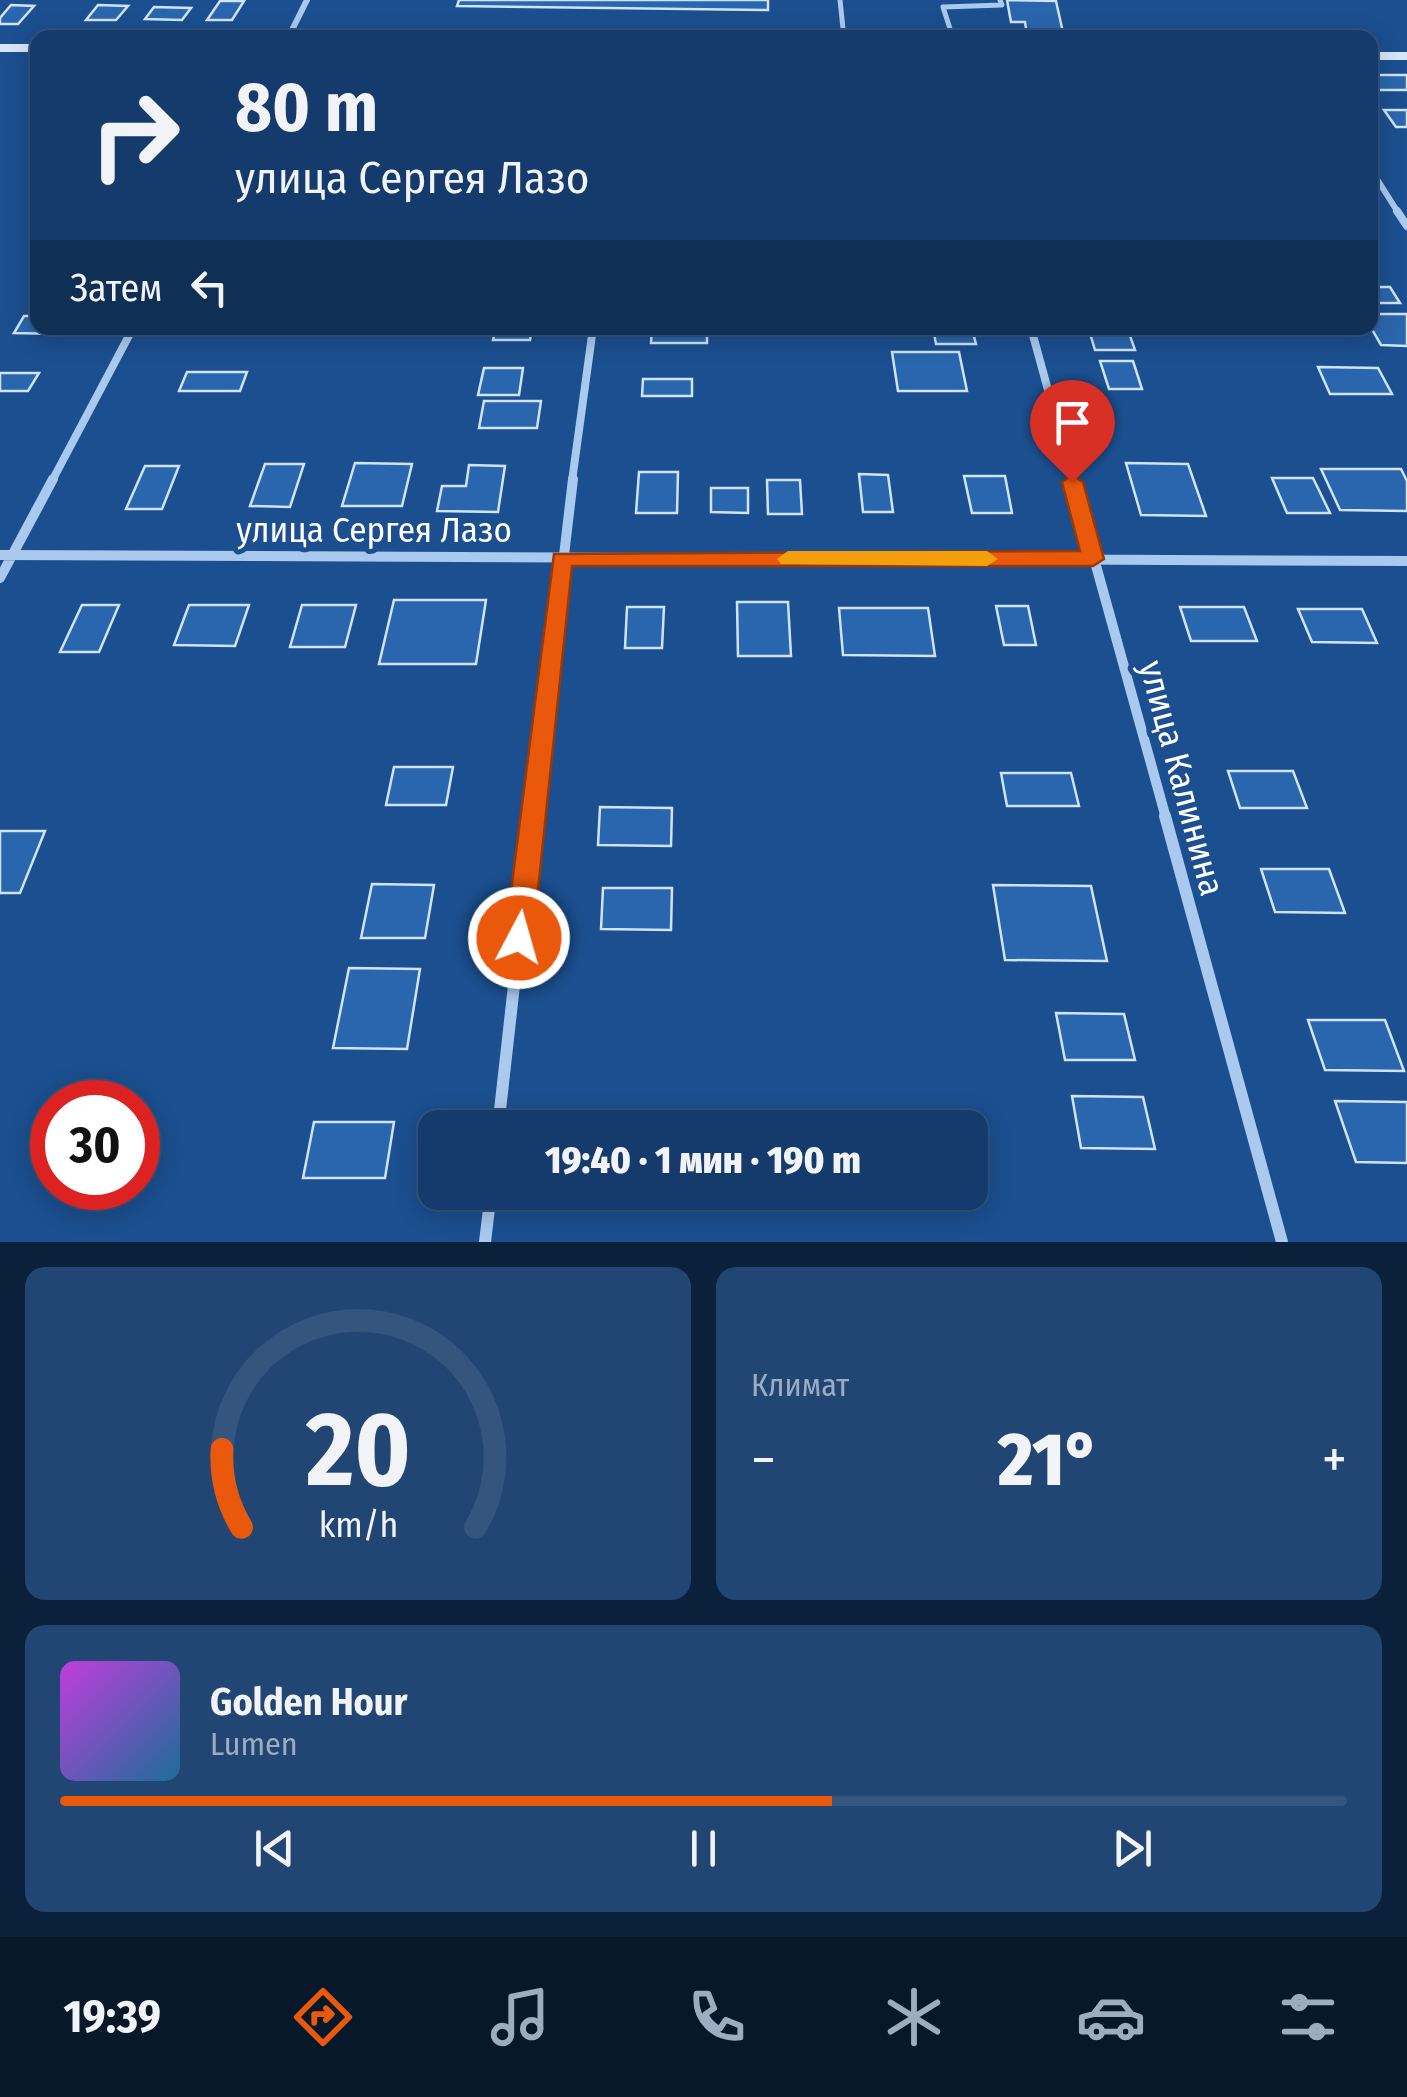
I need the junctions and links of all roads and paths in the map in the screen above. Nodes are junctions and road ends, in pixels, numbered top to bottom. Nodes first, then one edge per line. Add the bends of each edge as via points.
1 (308, 0) edge
2 (840, 0) edge
3 (1000, 0) edge
4 (292, 30) edge
5 (843, 30) edge
6 (951, 30) edge
7 (0, 48) edge
8 (30, 48) edge
9 (1378, 56) edge
10 (1407, 56) edge
11 (1378, 181) edge
12 (1407, 226) edge
13 (129, 335) edge
14 (592, 335) edge
15 (1033, 335) edge
16 (6, 555) edge
17 (562, 559) junction
18 (1093, 559) junction
19 (1407, 561) edge
20 (0, 578) edge
21 (500, 1110) edge
22 (488, 1210) edge
23 (485, 1242) edge
24 (1282, 1242) edge

1 - 4 street
2 - 5 lane
3 - 6 lane via 1002,5 944,6
7 - 8 main road
9 - 10 main road
11 - 12 street
13 - 16 street
14 - 17 street
15 - 18 street, улица Калинина
16 - 17 street, улица Сергея Лазо
16 - 20 street
17 - 18 street, улица Сергея Лазо
17 - 21 street
18 - 19 street, улица Сергея Лазо
18 - 24 street, улица Калинина
22 - 23 street

